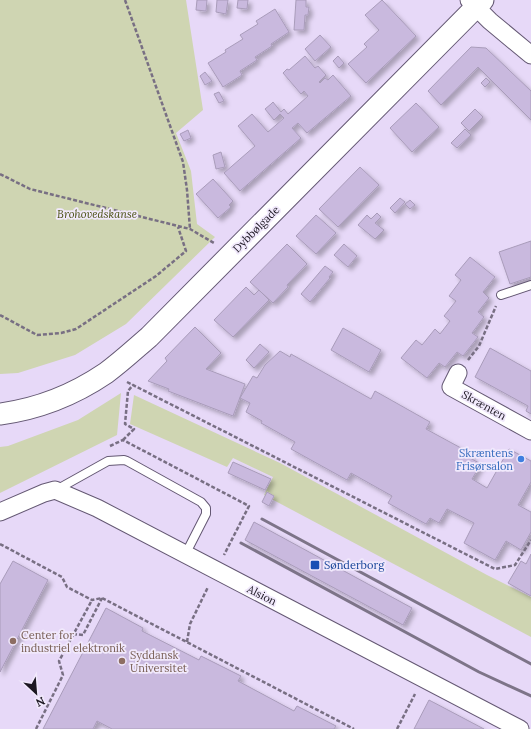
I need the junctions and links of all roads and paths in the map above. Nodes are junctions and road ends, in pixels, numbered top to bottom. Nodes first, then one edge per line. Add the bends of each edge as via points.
1 (125, 0) edge
2 (476, 2) edge
3 (531, 55) edge
4 (0, 174) edge
5 (178, 226) junction
6 (190, 229) junction
7 (230, 255) junction
8 (531, 285) edge
9 (501, 295) joint
10 (0, 315) edge
11 (107, 372) junction
12 (458, 374) joint
13 (133, 385) junction
14 (0, 414) edge
15 (531, 431) edge
16 (123, 440) junction
17 (110, 446) dead end
18 (55, 490) junction
19 (0, 512) edge
20 (531, 540) edge
21 (0, 544) edge
22 (185, 555) junction
23 (216, 571) junction
24 (102, 598) junction
25 (92, 600) junction
26 (73, 634) junction
27 (187, 642) junction
28 (424, 679) junction
29 (36, 729) edge
30 (354, 729) edge
31 (397, 729) edge
32 (520, 729) edge

1 - 6 path via 183,162
2 - 3 street via 490,21
2 - 7 street, Dybbølgade
4 - 5 path via 30,189
5 - 6 path
5 - 10 path via 186,251 156,276 76,329 37,335
6 - 7 path
7 - 11 street, Dybbølgade via 149,337
8 - 9 lane
9 - 12 path via 479,346
11 - 13 path
11 - 14 street, Dybbølgade via 74,392 39,406
12 - 15 street, Skrænten via 451,387
13 - 16 path via 128,391 125,424 134,429
13 - 20 path via 495,569 515,565
16 - 17 path
16 - 23 path via 249,506
18 - 19 street
18 - 22 street, Alsion via 97,508
18 - 22 lane via 108,461 124,460 201,502 206,508 206,514
21 - 25 path via 62,577 68,587
22 - 23 street, Alsion
23 - 27 path via 190,624
23 - 28 street, Alsion
24 - 25 path
24 - 26 path via 83,635
24 - 27 path
25 - 26 path
26 - 29 path via 59,661 63,674
27 - 30 path
28 - 31 path
28 - 32 street, Alsion

